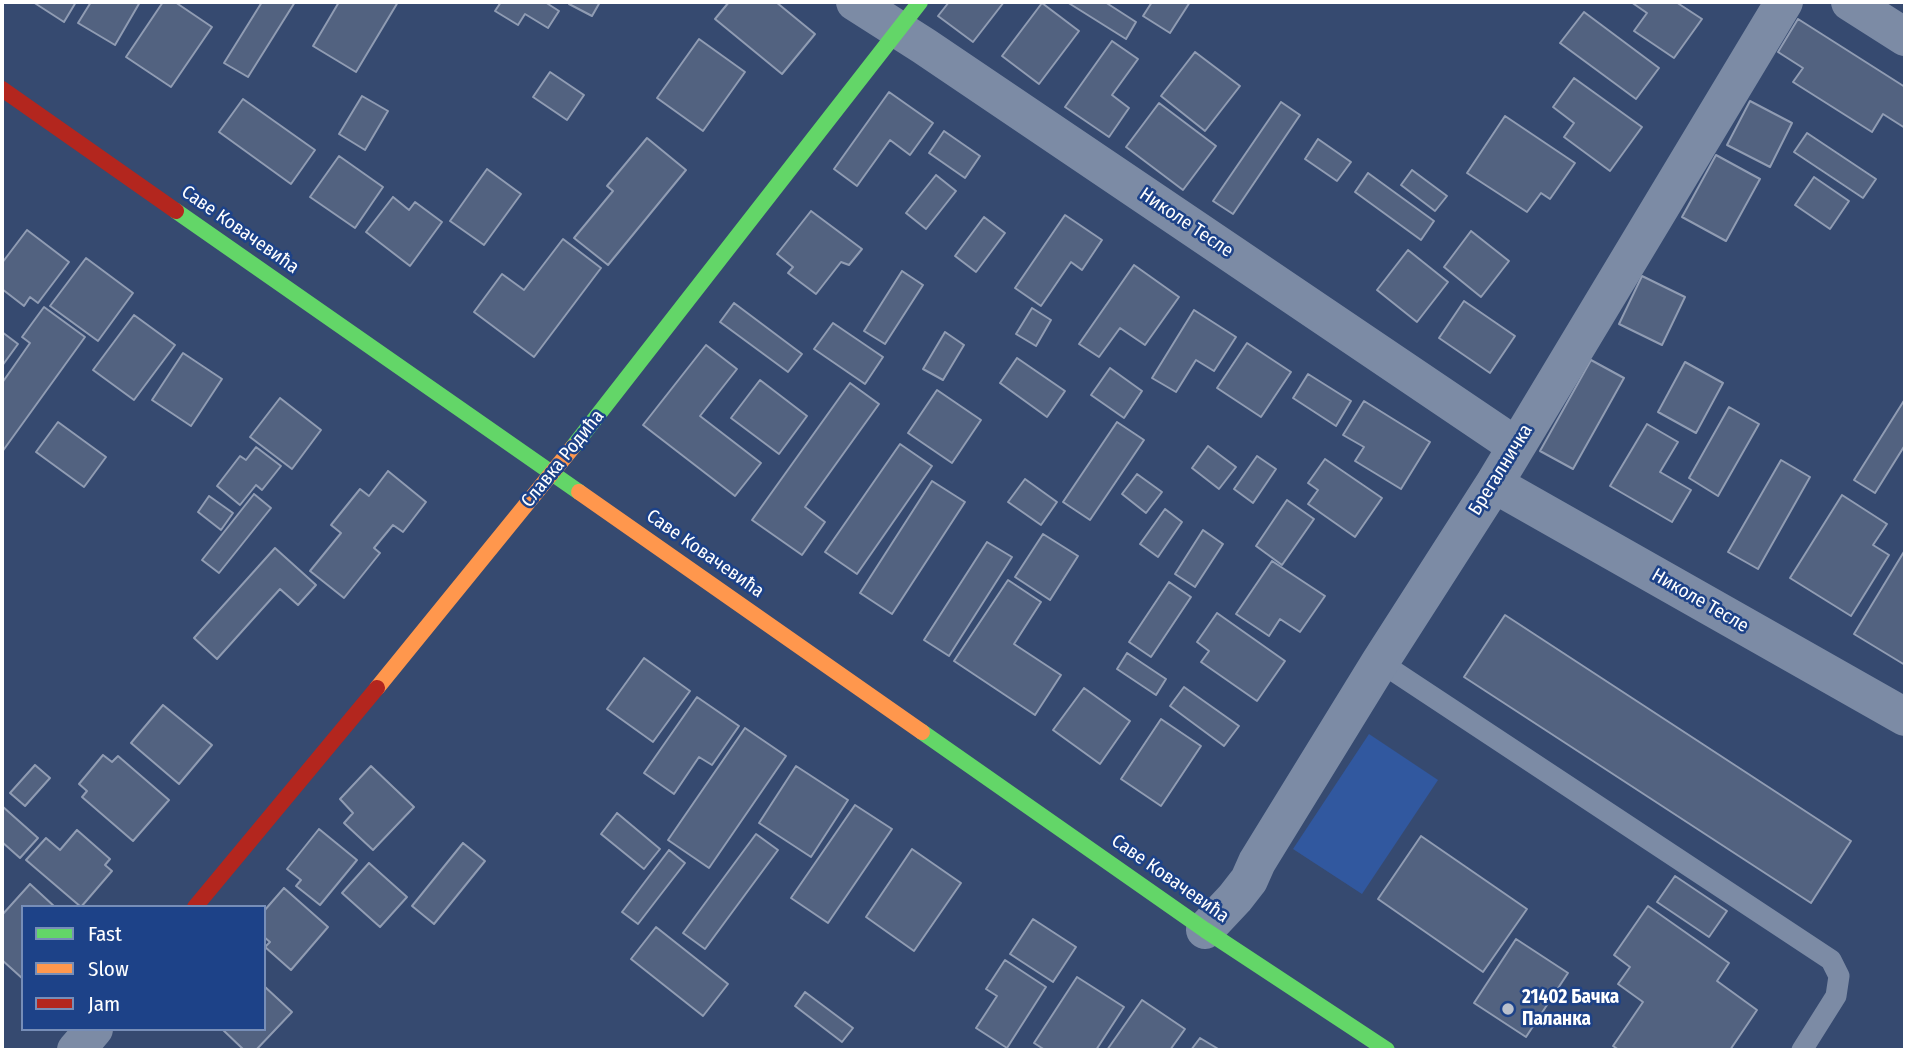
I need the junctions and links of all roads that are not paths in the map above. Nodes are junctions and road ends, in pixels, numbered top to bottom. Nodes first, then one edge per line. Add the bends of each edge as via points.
1 (855, 2) edge
2 (1784, 2) edge
3 (1850, 2) edge
4 (909, 15) edge
5 (1905, 37) edge
6 (2, 89) edge
7 (1516, 446) junction
8 (551, 473) junction
9 (1494, 484) junction
10 (1380, 662) junction
11 (1905, 717) edge
12 (197, 905) edge
13 (1205, 930) junction
14 (92, 1031) edge
15 (76, 1050) edge
16 (1387, 1050) edge
17 (1802, 1050) edge

1 - 4 street, Николе Тесле
2 - 7 street, Брегалничка
3 - 5 street
4 - 7 street, Николе Тесле
4 - 8 street, Славка Родића
6 - 8 street, Саве Ковачевића
7 - 9 street, Брегалничка
8 - 12 street, Славка Родића
8 - 13 street, Саве Ковачевића
9 - 10 street, Брегалничка
9 - 11 street, Николе Тесле
10 - 13 street, Брегалничка via 1248,880
10 - 17 lane via 1831,960 1839,976 1836,996
13 - 16 street, Саве Ковачевића
14 - 15 street

